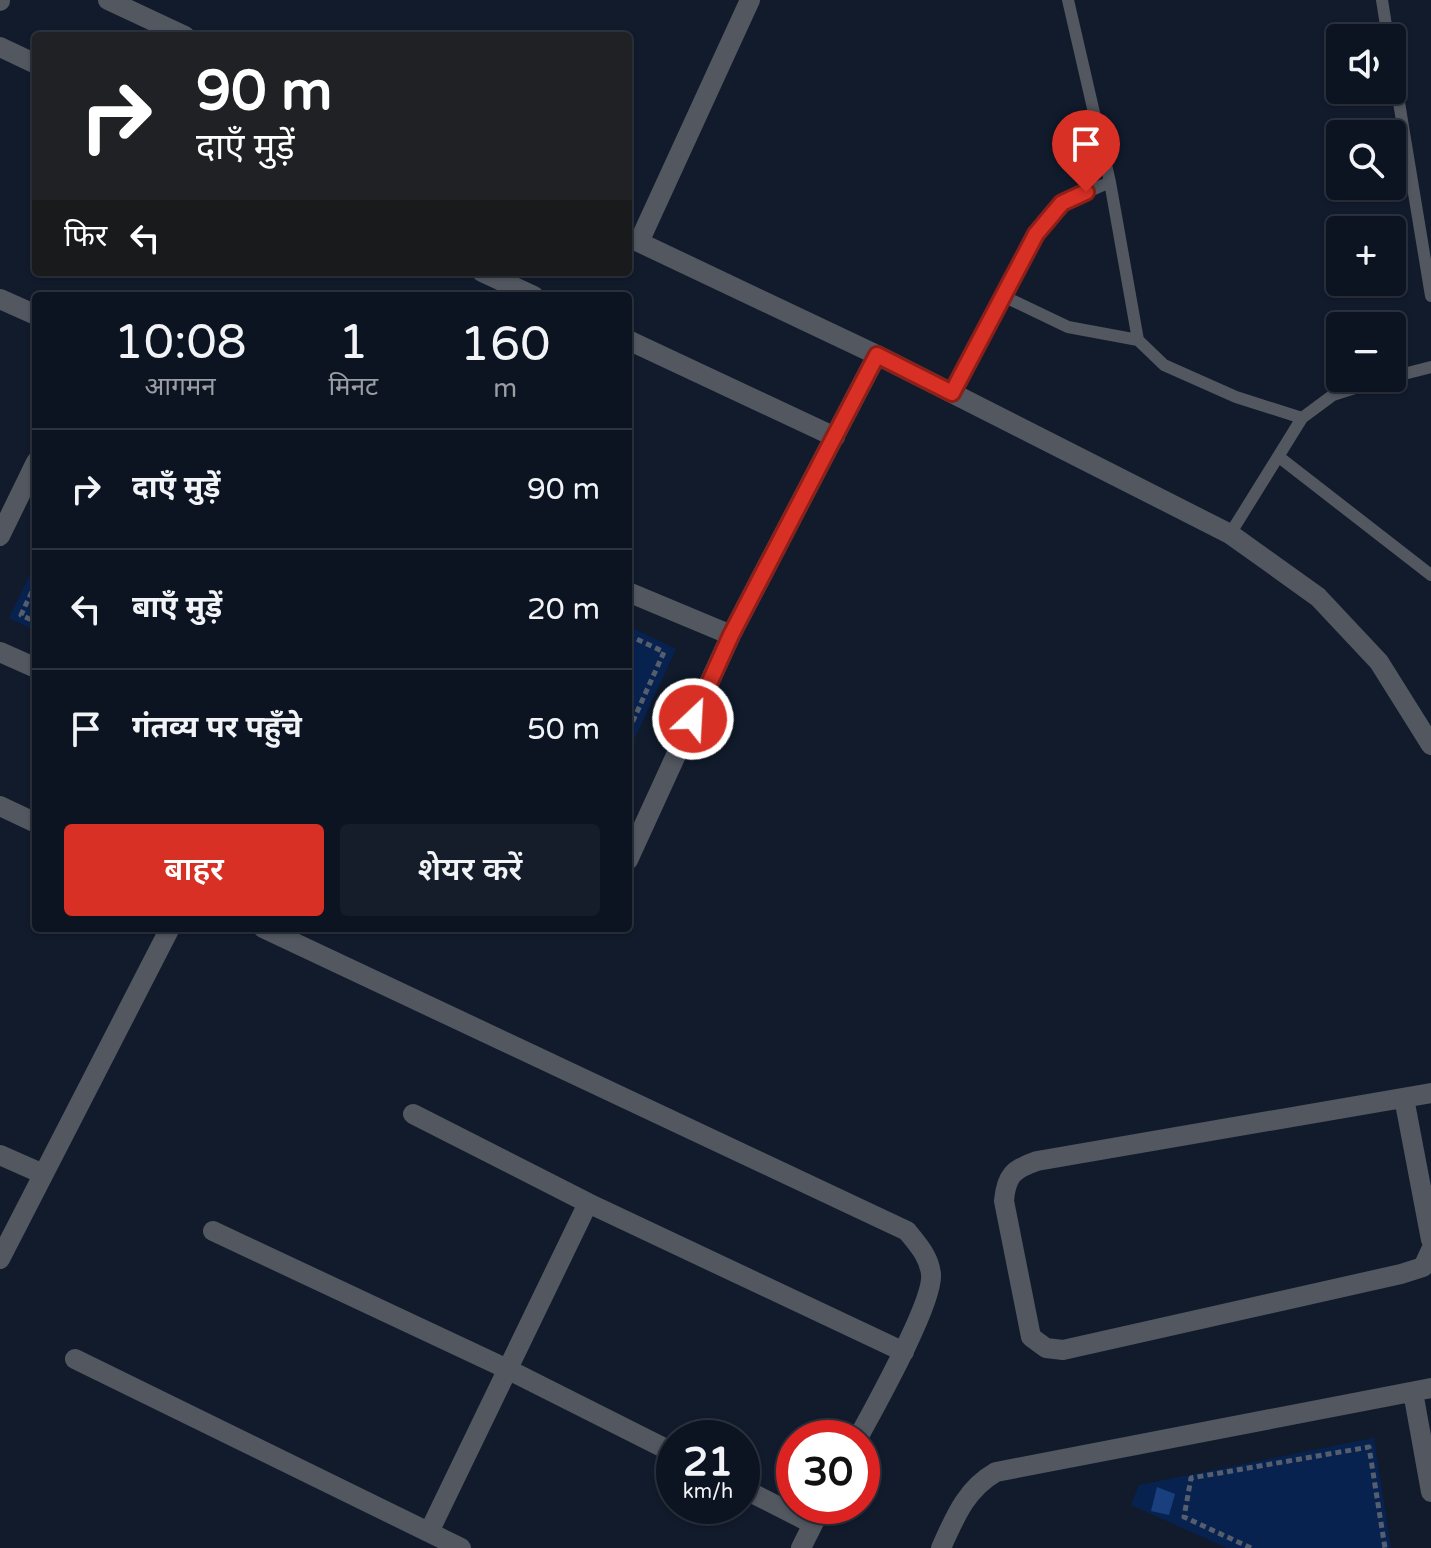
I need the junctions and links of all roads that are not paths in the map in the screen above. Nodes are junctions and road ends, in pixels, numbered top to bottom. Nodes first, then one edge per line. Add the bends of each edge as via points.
1 (108, 0) edge
2 (750, 0) edge
3 (1068, 0) edge
4 (1382, 0) edge
5 (1386, 24) edge
6 (176, 32) edge
7 (0, 47) edge
8 (32, 62) edge
9 (1399, 104) edge
10 (1110, 182) junction
11 (633, 239) edge
12 (491, 276) edge
13 (525, 292) edge
14 (1003, 296) junction
15 (1431, 296) edge
16 (0, 299) edge
17 (32, 313) edge
18 (1138, 340) junction
19 (632, 342) edge
20 (877, 355) junction
21 (1431, 367) edge
22 (1406, 373) edge
23 (1342, 392) edge
24 (952, 393) junction
25 (1302, 418) junction
26 (835, 437) junction
27 (1279, 457) junction
28 (32, 470) edge
29 (1230, 534) junction
30 (0, 536) edge
31 (1431, 575) edge
32 (632, 594) edge
33 (731, 635) junction
34 (0, 652) edge
35 (32, 666) edge
36 (1431, 745) edge
37 (0, 806) edge
38 (32, 821) edge
39 (632, 851) edge
40 (168, 932) edge
41 (292, 934) edge
42 (1431, 1093) edge
43 (1404, 1098) junction
44 (413, 1114) dead end
45 (0, 1155) edge
46 (43, 1174) junction
47 (588, 1203) junction
48 (213, 1231) dead end
49 (1431, 1240) edge
50 (1431, 1250) edge
51 (0, 1259) edge
52 (904, 1352) junction
53 (75, 1359) dead end
54 (507, 1369) junction
55 (1422, 1390) edge
56 (868, 1420) edge
57 (656, 1444) edge
58 (1431, 1492) edge
59 (813, 1524) edge
60 (429, 1532) junction
61 (461, 1548) edge
62 (801, 1548) edge
63 (941, 1548) edge

1 - 6 street
2 - 11 street
3 - 10 lane
4 - 5 lane
7 - 8 street
9 - 15 lane
10 - 14 lane via 1062,203 1036,234
10 - 18 lane
11 - 20 street
12 - 13 street
14 - 18 lane via 1068,327
14 - 24 lane
16 - 17 street
18 - 25 lane via 1164,365 1236,397
19 - 26 street
20 - 24 street
20 - 26 street
21 - 22 lane
23 - 25 lane
24 - 29 street
25 - 27 lane
26 - 33 street
27 - 29 lane
27 - 31 lane
28 - 30 street
29 - 36 street via 1318,597 1379,662
32 - 33 street
33 - 39 street
34 - 35 street
37 - 38 street
40 - 46 street
41 - 52 street via 907,1231 928,1258 932,1278
42 - 43 street
43 - 49 street
43 - 50 street via 1037,1161 1017,1168 1005,1181 1004,1201 1031,1337 1046,1348 1063,1350 1401,1274 1423,1267
44 - 47 street
45 - 46 street
46 - 51 street
47 - 52 street
47 - 54 street
48 - 54 street
52 - 56 street
53 - 60 street
54 - 57 street
54 - 60 street
55 - 58 street
55 - 63 street via 996,1472 968,1495
59 - 62 street
60 - 61 street

